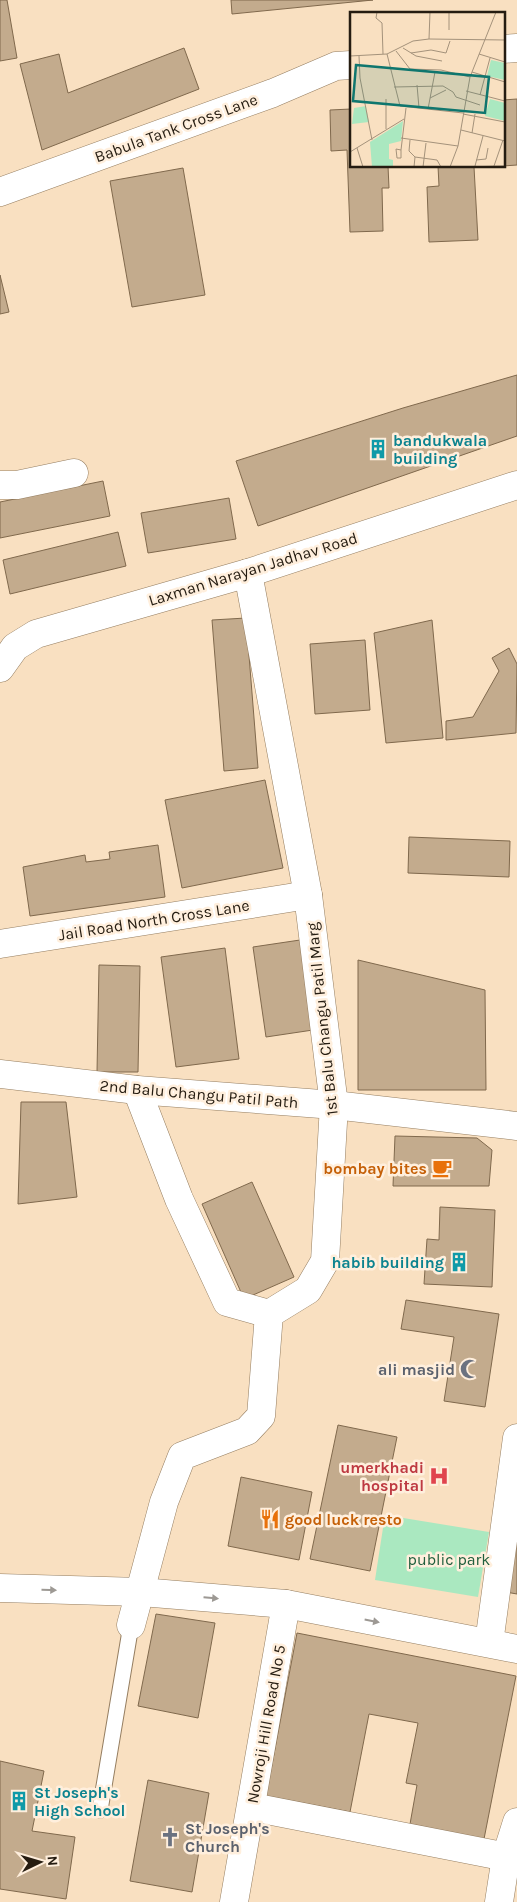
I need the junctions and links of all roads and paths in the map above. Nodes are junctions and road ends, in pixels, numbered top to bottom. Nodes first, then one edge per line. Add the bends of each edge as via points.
1 (517, 48) edge
2 (504, 50) edge
3 (350, 65) edge
4 (0, 192) edge
5 (74, 474) dead end
6 (517, 484) edge
7 (0, 485) edge
8 (248, 573) junction
9 (0, 668) edge
10 (308, 895) junction
11 (0, 944) edge
12 (0, 1074) edge
13 (137, 1090) junction
14 (334, 1105) junction
15 (517, 1126) edge
16 (269, 1314) junction
17 (517, 1438) edge
18 (0, 1588) edge
19 (141, 1592) junction
20 (286, 1604) junction
21 (131, 1625) joint
22 (489, 1643) junction
23 (517, 1649) edge
24 (252, 1807) junction
25 (100, 1810) dead end
26 (517, 1822) edge
27 (512, 1858) edge
28 (234, 1902) edge
29 (499, 1902) edge

1 - 2 street
3 - 4 street, Babula Tank Cross Lane via 336,66 273,93
5 - 7 street
6 - 8 street, Laxman Narayan Jadhav Road
8 - 9 street, Laxman Narayan Jadhav Road via 36,634 15,647
8 - 10 street, 1st Balu Changu Patil Marg
10 - 11 street, Jail Road North Cross Lane
10 - 14 street, 1st Balu Changu Patil Marg
12 - 13 street, 2nd Balu Changu Patil Path
13 - 14 street, 2nd Balu Changu Patil Path
13 - 16 street via 179,1198 227,1302
14 - 15 street, 2nd Balu Changu Patil Path
14 - 16 street, 1st Balu Changu Patil Marg via 325,1261 308,1290
16 - 19 street via 261,1416 248,1431 182,1456 164,1502
17 - 22 street
18 -> 19 street
19 -> 20 street
19 - 21 street
20 -> 22 street
20 - 24 street, Nowroji Hill Road No 5
21 - 25 lane
22 - 23 street
24 - 27 street
24 - 28 street, Nowroji Hill Road No 5
26 - 27 street
27 - 29 street

